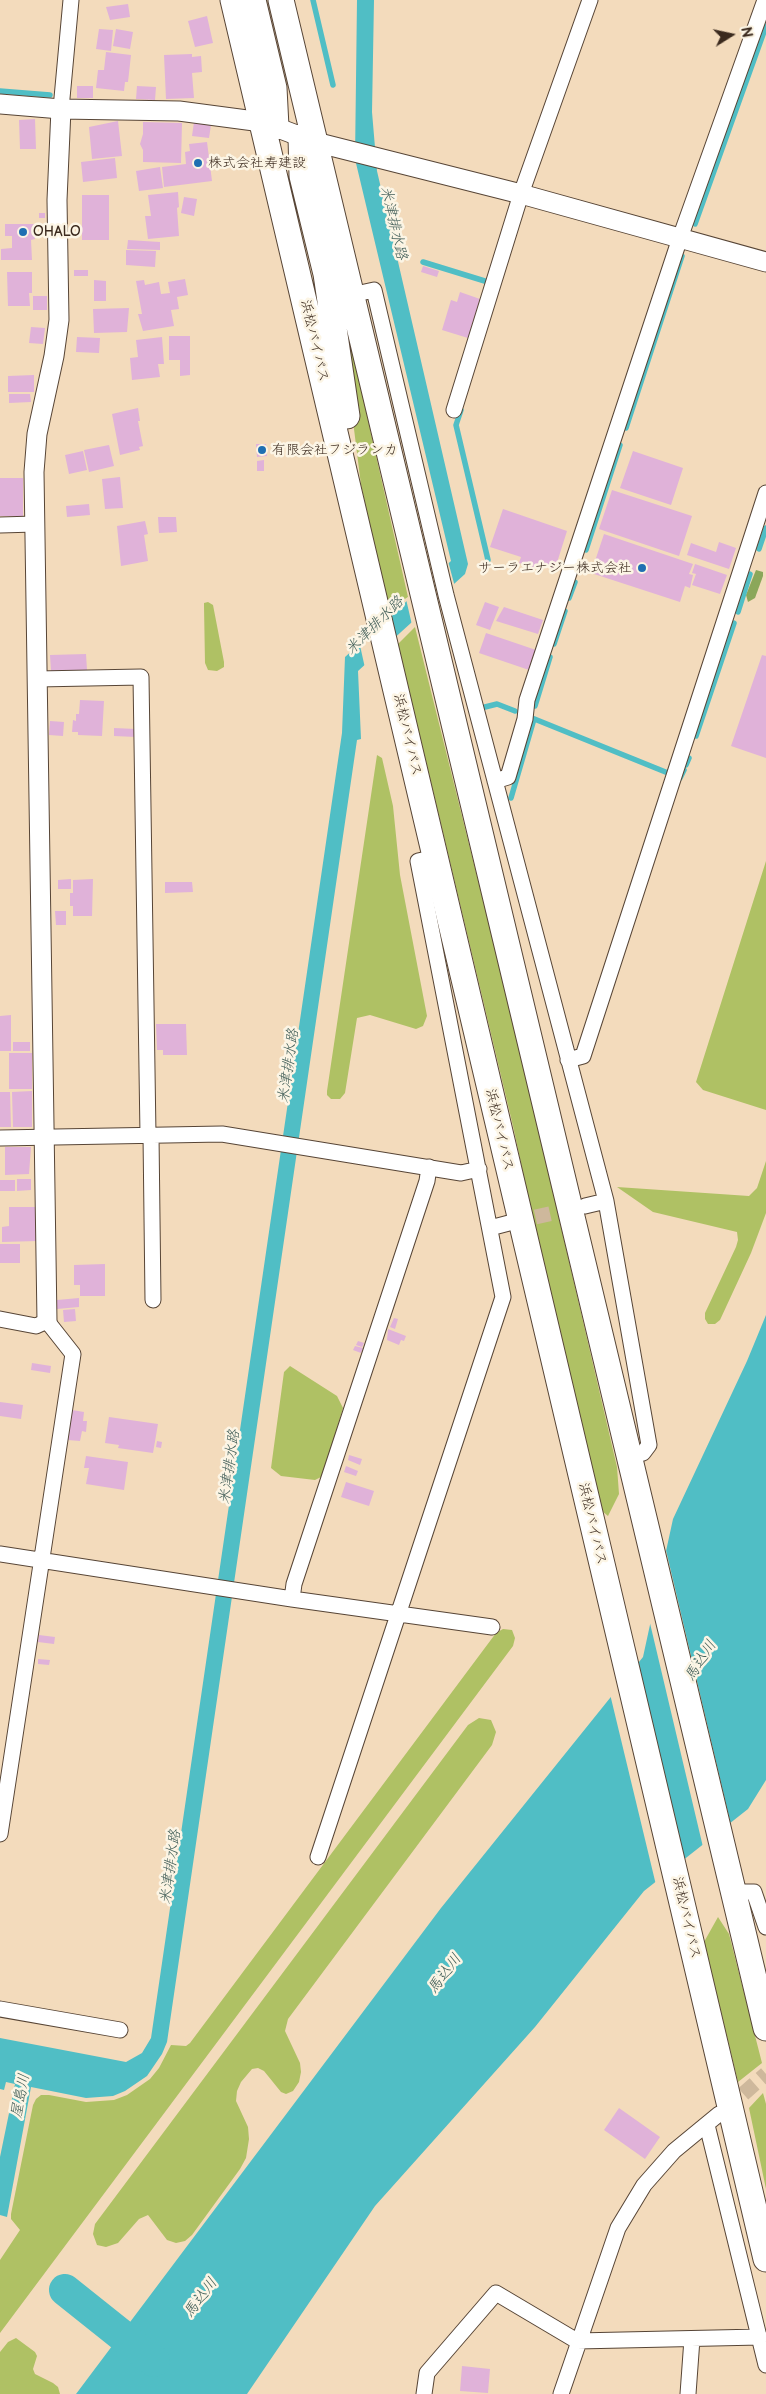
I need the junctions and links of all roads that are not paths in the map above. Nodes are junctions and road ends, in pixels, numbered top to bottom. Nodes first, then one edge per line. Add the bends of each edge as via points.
1 (71, 0) edge
2 (233, 0) edge
3 (253, 0) edge
4 (281, 0) edge
5 (590, 0) edge
6 (765, 0) edge
7 (0, 104) edge
8 (61, 109) junction
9 (269, 125) junction
10 (308, 139) junction
11 (521, 194) junction
12 (680, 238) junction
13 (766, 262) edge
14 (351, 295) junction
15 (454, 410) dead end
16 (348, 481) junction
17 (766, 493) edge
18 (35, 524) junction
19 (0, 525) edge
20 (37, 679) junction
21 (496, 781) junction
22 (436, 857) junction
23 (568, 1060) junction
24 (150, 1135) junction
25 (44, 1137) junction
26 (0, 1138) edge
27 (429, 1167) junction
28 (478, 1169) junction
29 (606, 1201) junction
30 (585, 1206) tunnel mouth
31 (509, 1223) tunnel mouth
32 (490, 1228) junction
33 (153, 1300) dead end
34 (0, 1320) edge
35 (47, 1321) junction
36 (631, 1468) junction
37 (0, 1554) edge
38 (41, 1560) junction
39 (292, 1600) junction
40 (398, 1613) junction
41 (492, 1627) dead end
42 (0, 1834) edge
43 (318, 1857) dead end
44 (732, 1892) junction
45 (766, 1927) edge
46 (0, 2009) edge
47 (766, 2028) edge
48 (120, 2030) dead end
49 (719, 2114) tunnel mouth
50 (707, 2125) junction
51 (766, 2259) edge
52 (760, 2338) junction
53 (692, 2339) junction
54 (577, 2341) junction
55 (766, 2365) edge
56 (424, 2394) edge
57 (561, 2394) edge
58 (688, 2394) edge

1 - 8 street
2 - 9 highway, 浜松バイパス
3 - 9 highway via 274,88
4 - 10 highway
5 - 11 street
6 - 12 street
7 - 8 street
8 - 9 street via 179,111
8 - 18 street via 57,200 59,320 37,434
9 - 10 street
9 - 16 highway, 浜松バイパス
10 - 11 street
10 - 14 highway
10 - 16 highway via 302,176 326,274 347,413
11 - 12 street
11 - 15 street
12 - 13 street
12 - 21 street via 527,700 525,719 508,778
14 - 21 street via 374,290 446,595
14 - 36 highway
16 - 22 highway, 浜松バイパス
17 - 23 street via 583,1056
18 - 19 street
18 - 20 street
20 - 24 street via 141,677
20 - 25 street
21 - 23 street
22 - 28 street via 418,861
22 - 51 highway, 浜松バイパス
23 - 29 street
24 - 25 street
24 - 27 street via 222,1134
24 - 33 street
25 - 26 street
25 - 35 street
27 - 28 street via 461,1173
27 - 39 street via 294,1584
28 - 32 street
29 - 30 street
29 - 36 street via 649,1445
31 - 32 street
32 - 40 street via 504,1297
34 - 35 street via 36,1326
35 - 38 street via 73,1354
36 - 44 highway
37 - 38 street
38 - 39 street
38 - 42 street
39 - 40 street
40 - 41 street
40 - 43 street
44 - 45 street via 754,1892
44 - 47 highway
46 - 48 street
49 - 50 street
50 - 52 street
50 - 54 street via 674,2151 640,2192 618,2228
52 - 53 street
52 - 55 street
53 - 54 street
53 - 58 street
54 - 56 street via 496,2293 427,2372
54 - 57 street

